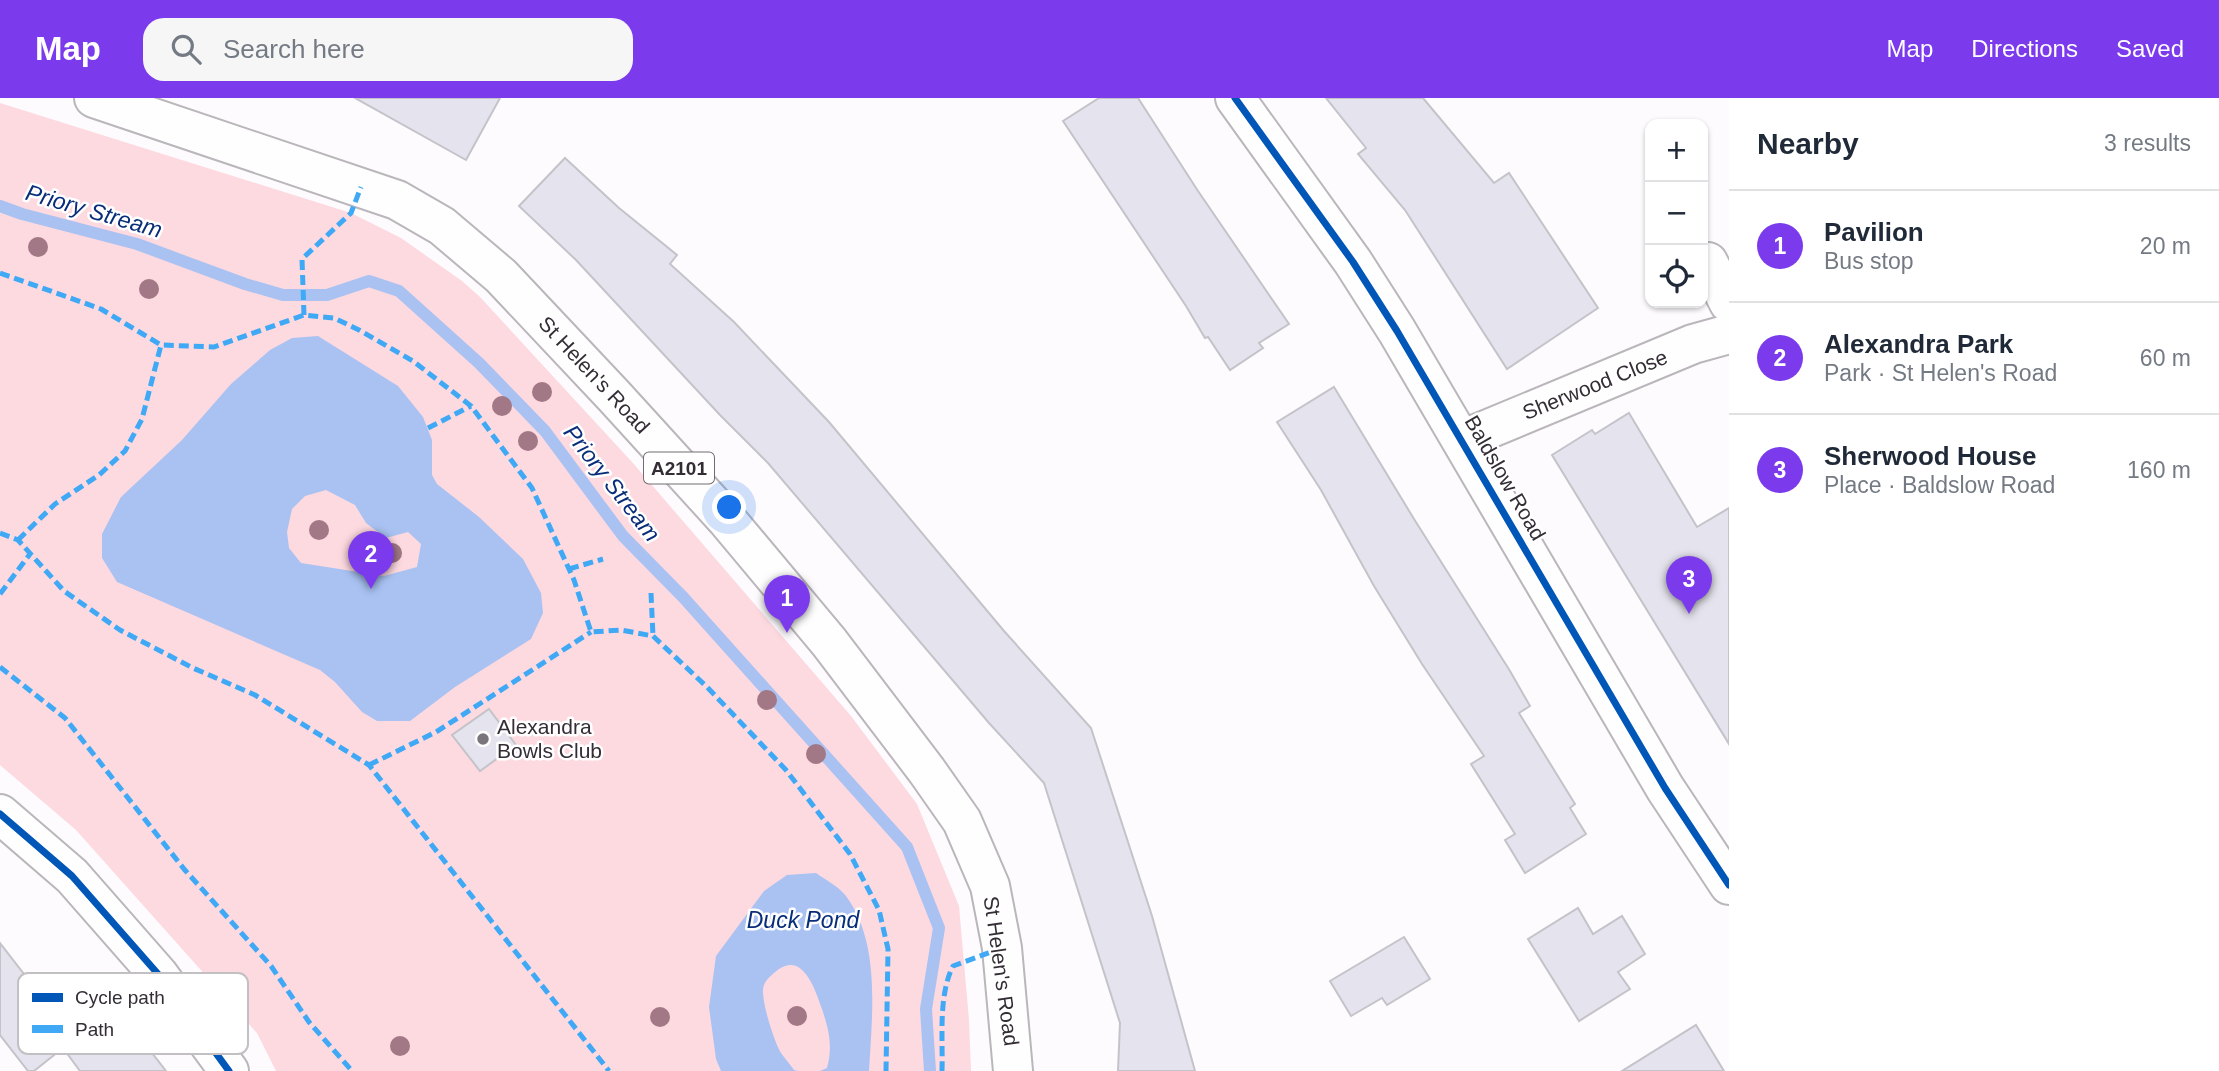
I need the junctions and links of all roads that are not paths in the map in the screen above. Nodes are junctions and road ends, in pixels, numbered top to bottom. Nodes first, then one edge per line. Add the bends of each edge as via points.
1 (94, 98) edge
2 (1235, 98) edge
3 (1708, 262) dead end
4 (1729, 303) edge
5 (1729, 334) edge
6 (1462, 440) junction
7 (0, 814) edge
8 (1729, 885) edge
9 (157, 973) edge
10 (217, 1054) edge
11 (229, 1071) edge
12 (1013, 1071) edge

1 - 12 street, St Helen's Road / A2101 via 397,200 442,226 501,275 736,530 829,642 962,821 990,887 1002,948
2 - 6 street, Baldslow Road via 1353,262
3 - 4 street
5 - 6 street, Sherwood Close via 1693,344
6 - 8 street, Baldslow Road via 1665,788
7 - 9 street via 72,876
10 - 11 street

